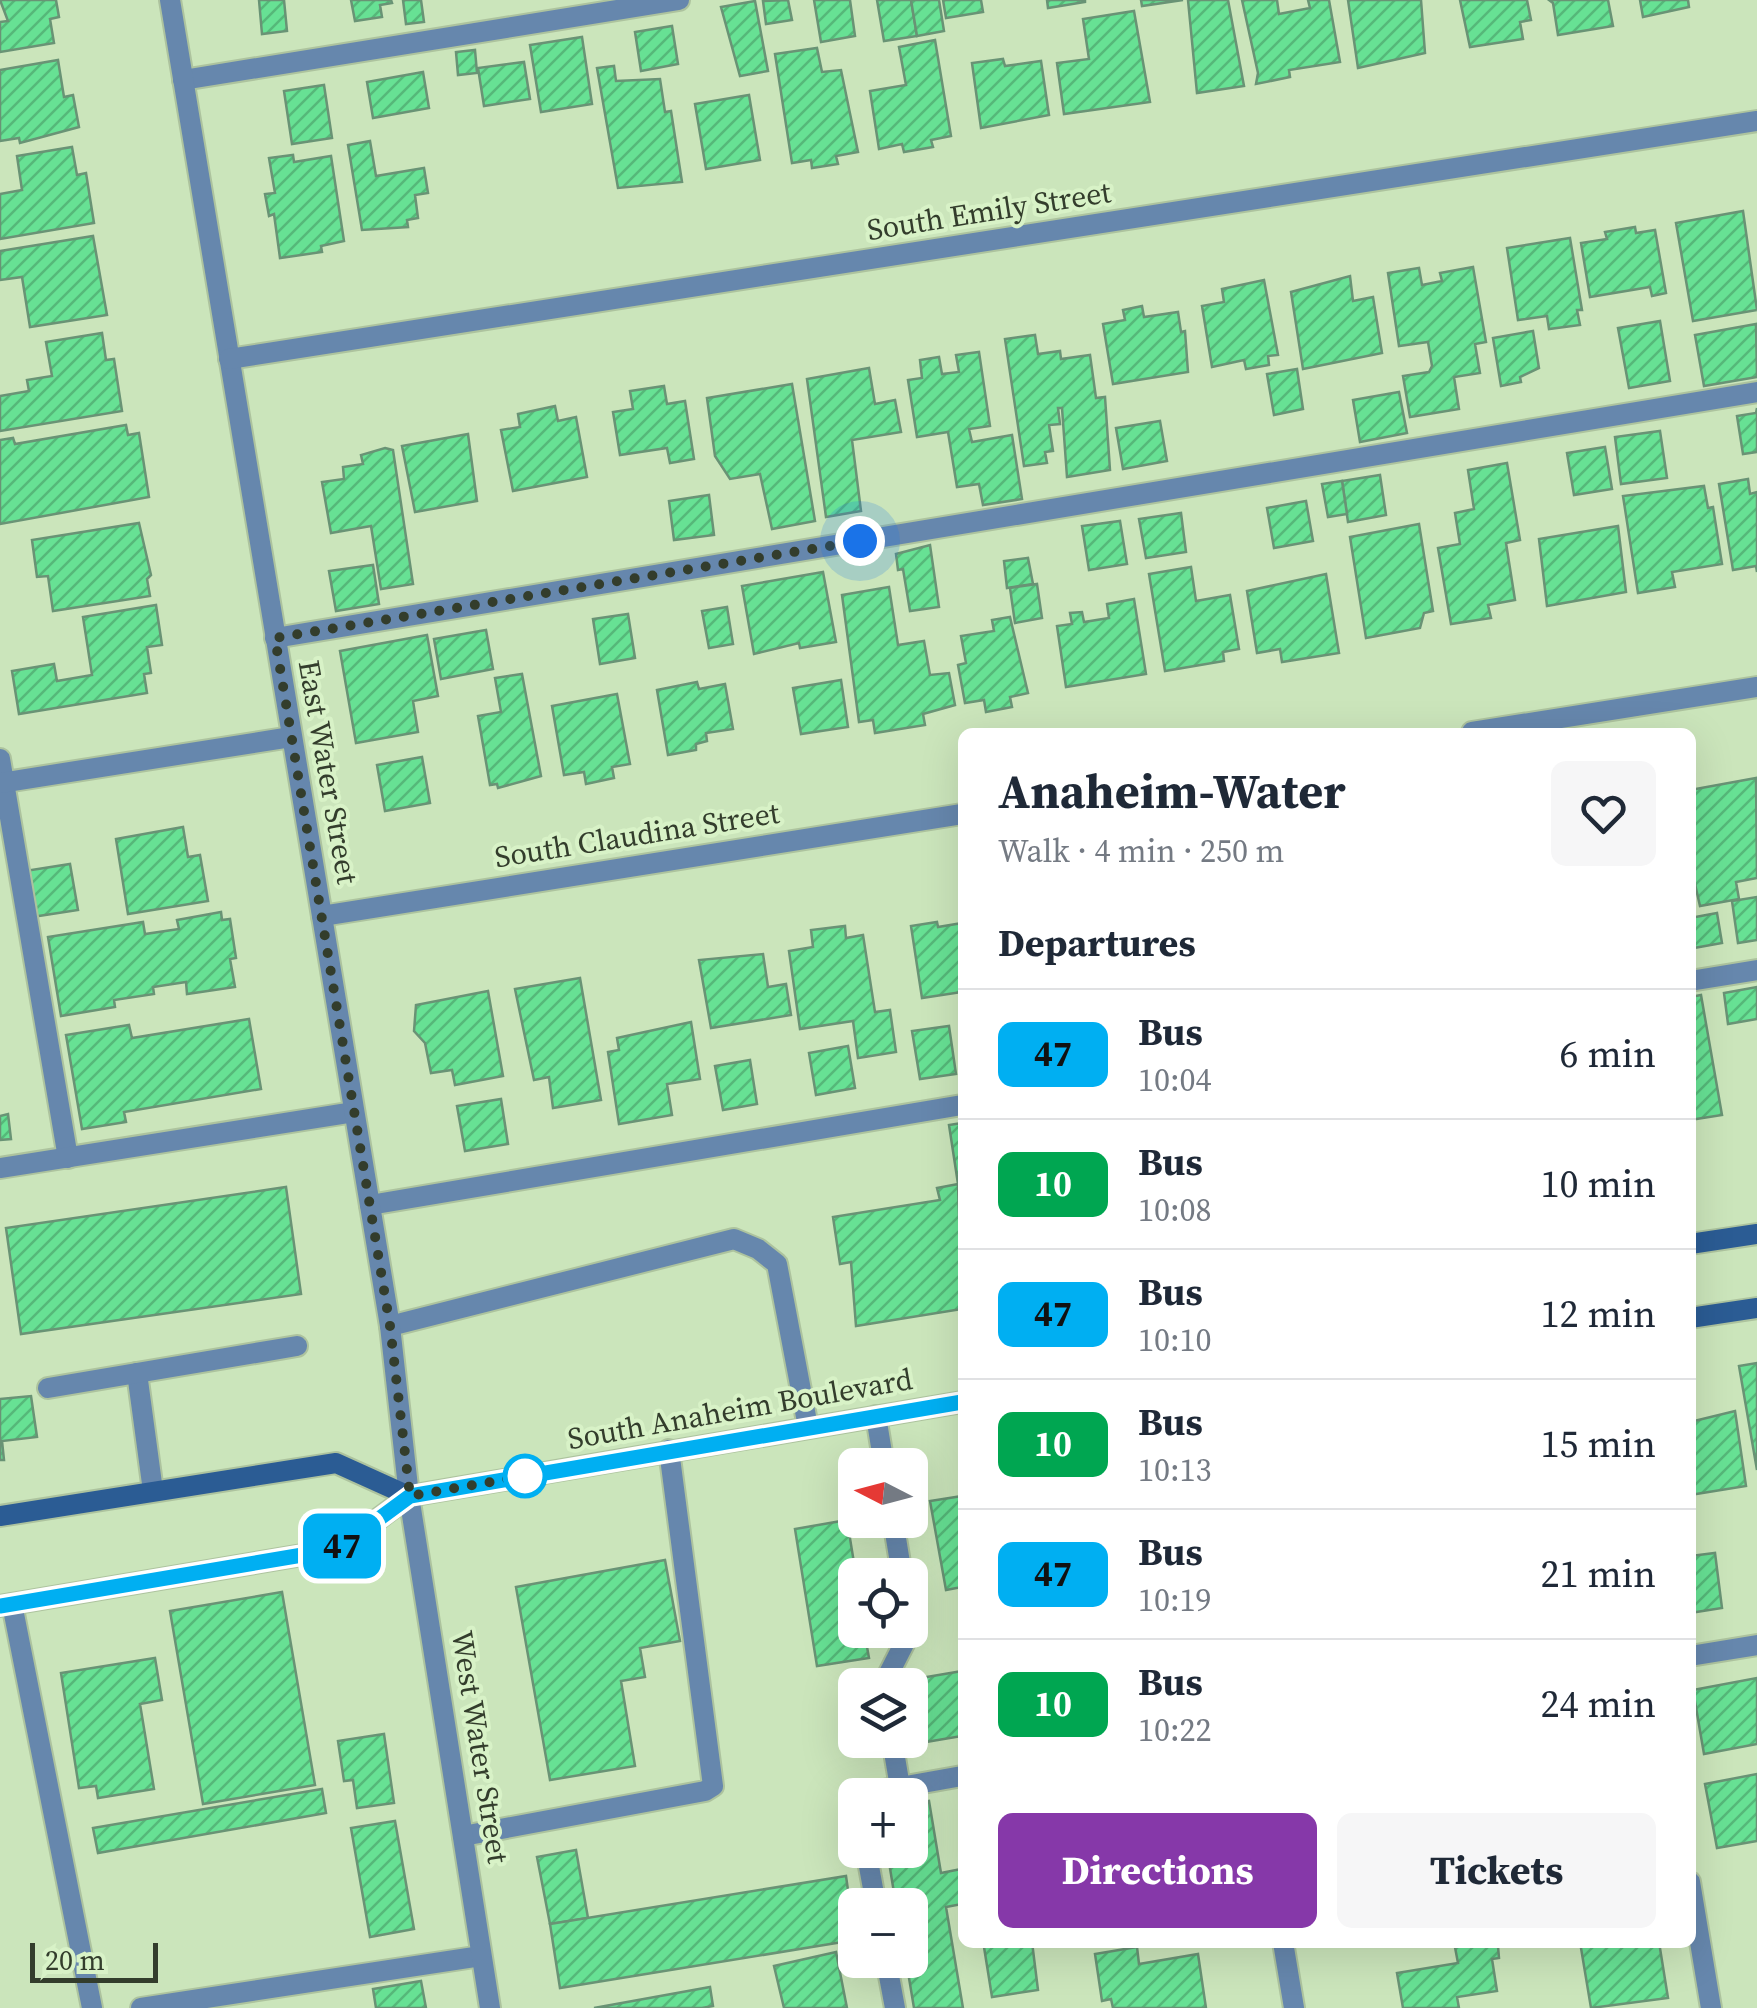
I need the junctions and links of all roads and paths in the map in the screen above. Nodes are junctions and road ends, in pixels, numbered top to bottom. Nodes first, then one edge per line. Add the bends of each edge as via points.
1 (170, 0) edge
2 (678, 0) edge
3 (183, 80) junction
4 (1757, 122) edge
5 (229, 359) junction
6 (1757, 392) edge
7 (275, 638) junction
8 (1757, 687) edge
9 (1497, 728) edge
10 (291, 736) junction
11 (0, 760) edge
12 (2, 783) edge
13 (958, 815) edge
14 (322, 916) junction
15 (1757, 970) edge
16 (1696, 980) edge
17 (958, 1106) edge
18 (354, 1112) junction
19 (68, 1158) junction
20 (0, 1168) edge
21 (370, 1205) junction
22 (1757, 1234) edge
23 (1696, 1243) edge
24 (1757, 1308) edge
25 (1696, 1317) edge
26 (390, 1326) junction
27 (297, 1346) dead end
28 (137, 1373) junction
29 (48, 1388) dead end
30 (958, 1403) edge
31 (876, 1416) junction
32 (808, 1427) junction
33 (881, 1448) edge
34 (669, 1450) junction
35 (153, 1492) junction
36 (410, 1496) junction
37 (0, 1516) edge
38 (6, 1605) edge
39 (1757, 1645) edge
40 (1696, 1655) edge
41 (958, 1777) edge
42 (928, 1782) edge
43 (464, 1836) junction
44 (1696, 1918) edge
45 (1284, 1948) edge
46 (482, 1956) junction
47 (889, 1978) edge
48 (92, 2008) edge
49 (141, 2008) edge
50 (490, 2008) edge
51 (894, 2008) edge
52 (1294, 2008) edge
53 (1711, 2008) edge

1 - 3 street, East Water Street
2 - 3 street
3 - 5 street, East Water Street
4 - 5 street, South Emily Street
5 - 7 street, East Water Street
6 - 7 street
7 - 10 street, East Water Street
8 - 9 street
10 - 12 street
10 - 14 street, East Water Street
11 - 12 street
12 - 19 street
13 - 14 street, South Claudina Street
14 - 18 street, East Water Street
15 - 16 street
17 - 21 street
18 - 19 street
18 - 21 street, East Water Street
19 - 20 street
21 - 26 street, East Water Street
22 - 23 main road
24 - 25 main road
26 - 32 street via 734,1239 777,1264
26 - 36 street, East Water Street
27 - 28 street
28 - 29 street
28 - 35 street
30 - 31 main road, South Anaheim Boulevard
31 - 32 main road, South Anaheim Boulevard
31 - 33 street
32 - 34 main road, South Anaheim Boulevard
34 - 36 main road, South Anaheim Boulevard
34 - 43 street via 713,1786
35 - 36 main road via 336,1462
35 - 37 main road
36 - 38 main road, South Anaheim Boulevard via 338,1549
36 - 43 street, West Water Street
38 - 48 street
39 - 40 street
41 - 42 street
43 - 46 street, West Water Street
44 - 53 street
45 - 52 street
46 - 49 street
46 - 50 street, West Water Street
47 - 51 street

